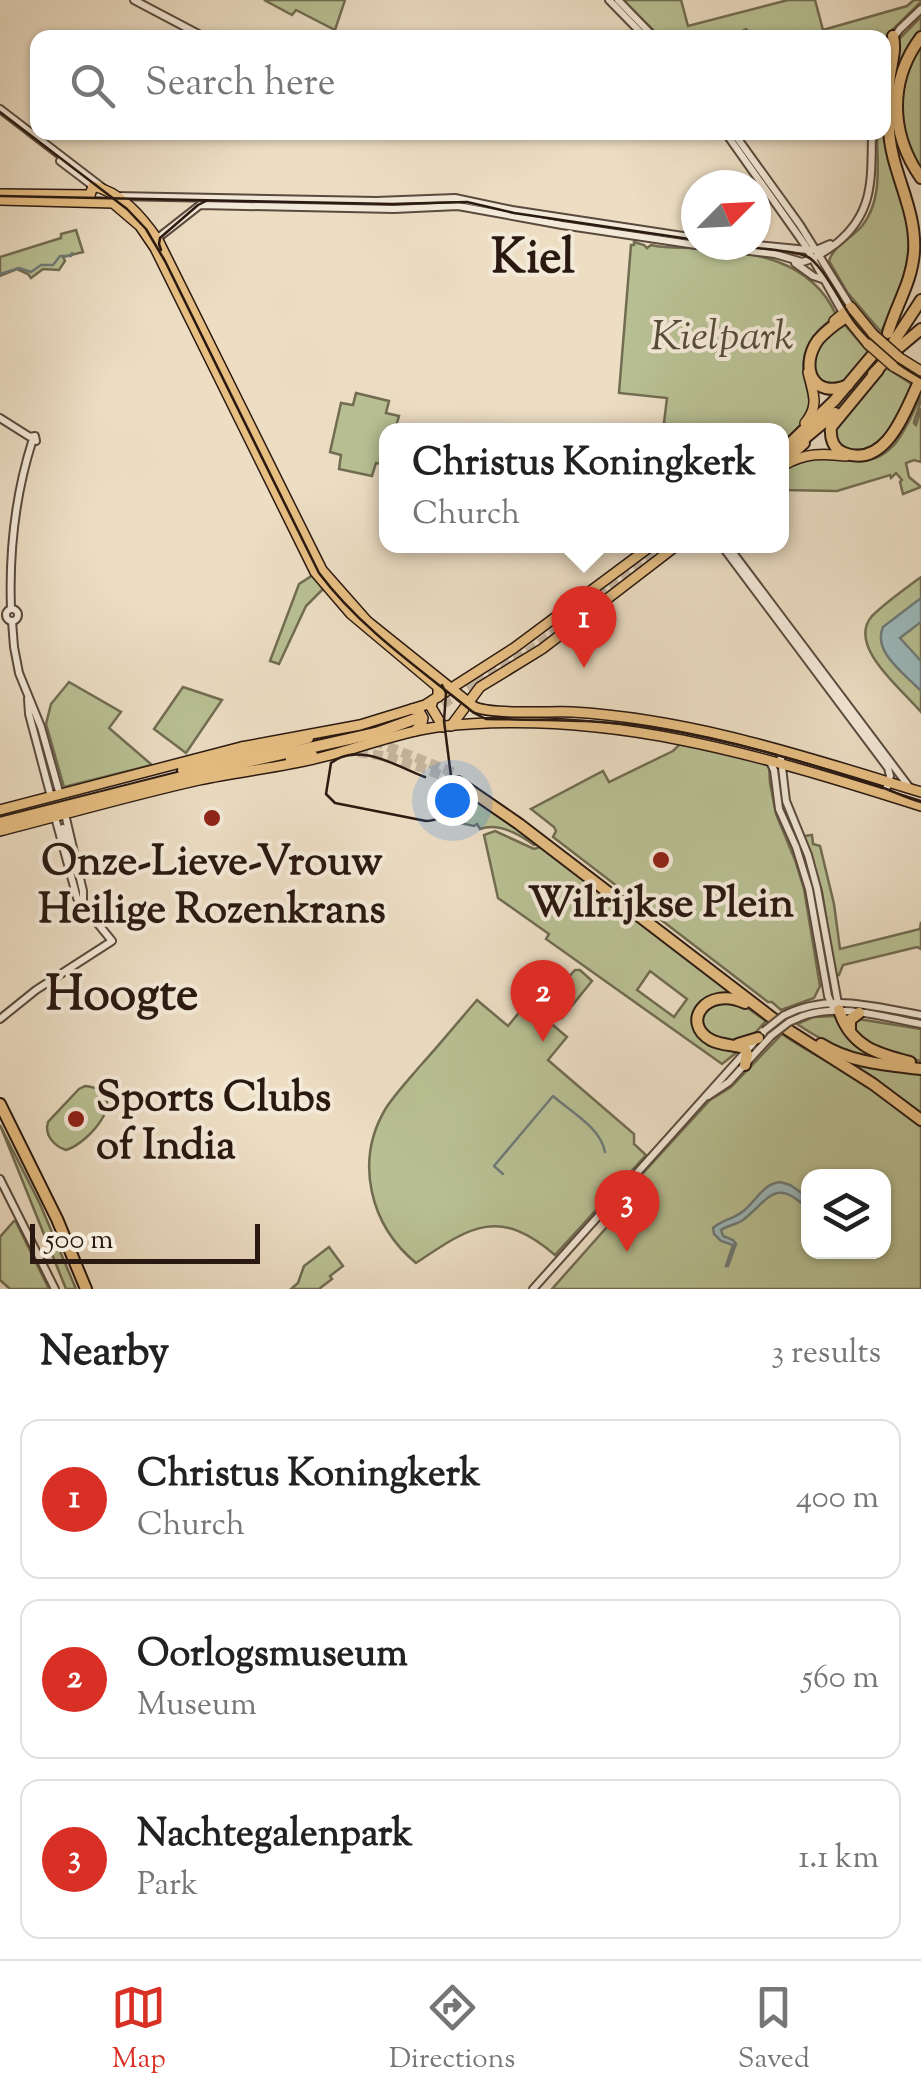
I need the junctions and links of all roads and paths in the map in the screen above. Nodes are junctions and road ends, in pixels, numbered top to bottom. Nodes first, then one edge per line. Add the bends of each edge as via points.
1 (134, 0) edge
2 (609, 0) edge
3 (618, 0) edge
4 (921, 9) edge
5 (190, 30) edge
6 (638, 30) edge
7 (647, 30) edge
8 (921, 34) edge
9 (893, 36) junction
10 (891, 39) edge
11 (891, 73) edge
12 (891, 110) edge
13 (0, 111) edge
14 (30, 137) edge
15 (33, 140) edge
16 (731, 140) edge
17 (738, 140) edge
18 (872, 140) edge
19 (891, 140) edge
20 (921, 178) edge
21 (93, 193) junction
22 (0, 197) edge
23 (116, 200) junction
24 (794, 229) junction
25 (681, 239) edge
26 (681, 240) edge
27 (155, 241) junction
28 (771, 246) edge
29 (788, 248) junction
30 (814, 253) junction
31 (771, 254) edge
32 (785, 258) junction
33 (921, 258) edge
34 (822, 279) junction
35 (921, 300) edge
36 (847, 313) junction
37 (921, 330) edge
38 (888, 333) junction
39 (878, 370) junction
40 (920, 380) edge
41 (849, 385) junction
42 (862, 385) junction
43 (0, 418) edge
44 (249, 431) junction
45 (789, 445) edge
46 (789, 447) edge
47 (789, 449) edge
48 (789, 457) edge
49 (642, 553) edge
50 (667, 553) edge
51 (730, 553) edge
52 (730, 553) edge
53 (452, 689) junction
54 (28, 698) junction
55 (436, 699) junction
56 (468, 702) junction
57 (414, 719) junction
58 (447, 726) junction
59 (308, 738) tunnel mouth
60 (366, 744) junction
61 (296, 751) junction
62 (216, 754) junction
63 (312, 755) tunnel mouth
64 (767, 758) junction
65 (785, 758) junction
66 (895, 770) junction
67 (779, 777) junction
68 (887, 781) junction
69 (157, 782) junction
70 (52, 784) dead end
71 (916, 790) edge
72 (888, 795) junction
73 (55, 796) junction
74 (921, 806) edge
75 (60, 815) junction
76 (0, 820) edge
77 (791, 826) junction
78 (14, 827) junction
79 (63, 828) dead end
80 (82, 903) junction
81 (826, 986) junction
82 (819, 1002) junction
83 (835, 1006) junction
84 (759, 1008) junction
85 (800, 1012) junction
86 (859, 1013) junction
87 (921, 1015) edge
88 (0, 1018) edge
89 (921, 1024) edge
90 (764, 1035) junction
91 (851, 1036) junction
92 (732, 1045) junction
93 (746, 1051) junction
94 (745, 1064) junction
95 (921, 1067) edge
96 (731, 1074) junction
97 (0, 1104) edge
98 (0, 1118) edge
99 (921, 1120) edge
100 (0, 1178) edge
101 (55, 1289) edge
102 (83, 1289) edge
103 (533, 1289) edge

1 - 5 street
2 - 6 street
3 - 7 street
4 - 9 street
8 - 12 highway via 897,76
8 - 20 highway via 904,65 896,107 902,145
9 - 10 street
9 - 11 highway
13 - 14 street
15 - 21 street
16 - 24 street
17 - 30 street
18 - 30 street via 870,192 860,218
19 - 38 highway via 914,250
21 - 22 main road
21 - 23 main road
21 - 23 main road
23 - 25 street via 452,198
23 - 27 main road via 131,207
24 - 29 street
24 - 30 street
26 - 27 street via 458,206 200,205
27 - 44 main road
28 - 29 street
29 - 30 street
30 - 32 street via 802,262
30 - 34 street
30 - 36 street
31 - 32 street
32 - 34 street
33 - 38 highway
34 - 36 street
35 - 42 highway
36 - 40 main road, bridge
36 - 41 highway via 818,341 810,373 824,389
36 - 45 main road via 812,345 808,365 816,402
37 - 39 highway
38 - 41 highway
39 - 40 highway via 831,428 834,445 844,453 866,454 885,443
39 - 42 highway
40 - 48 main road via 882,449 856,457
41 - 46 highway
42 - 47 highway
43 - 54 street via 31,440 10,578 17,663
44 - 53 main road via 324,573 367,621
44 - 55 main road via 319,577 368,630 438,687
49 - 53 main road
50 - 56 main road
51 - 68 street via 886,765
52 - 66 street
53 - 55 main road
53 - 56 main road
54 - 70 street
54 - 73 street via 41,726
55 - 57 main road
55 - 58 main road via 431,707
56 - 58 main road
56 - 65 main road via 486,712 662,722 728,734
57 - 58 main road
57 - 60 main road
57 - 61 highway
57 - 62 main road
57 - 69 highway
58 - 64 main road via 600,728
59 - 69 highway
60 - 61 highway
60 - 75 main road
61 - 69 highway
62 - 69 highway
62 - 73 main road
63 - 69 highway
64 - 65 main road
64 - 67 street
65 - 67 street
65 - 68 main road
65 - 72 main road
66 - 68 street
66 - 71 street
67 - 77 street via 776,798
68 - 71 main road
68 - 72 street
69 - 76 highway
69 - 78 highway
72 - 74 main road
73 - 76 main road
75 - 78 main road
75 - 80 street
76 - 78 main road
77 - 81 street
77 - 83 street via 818,888
79 - 80 street
80 - 88 street via 112,941
81 - 82 street
81 - 83 street
82 - 83 street
82 - 85 street
83 - 85 street
83 - 86 street
83 - 87 street
83 - 91 highway
84 - 92 highway via 725,997 700,1009 704,1034
84 - 95 highway via 457,778 528,823 828,1049
84 - 99 highway
85 - 90 street, bridge
86 - 89 street
86 - 91 highway via 850,1022
90 - 92 highway
90 - 93 street
90 - 94 street
91 - 95 highway via 872,1051
92 - 93 highway
93 - 94 highway
93 - 96 street
94 - 96 street
96 - 103 street
97 - 102 highway
98 - 102 highway
100 - 101 street

